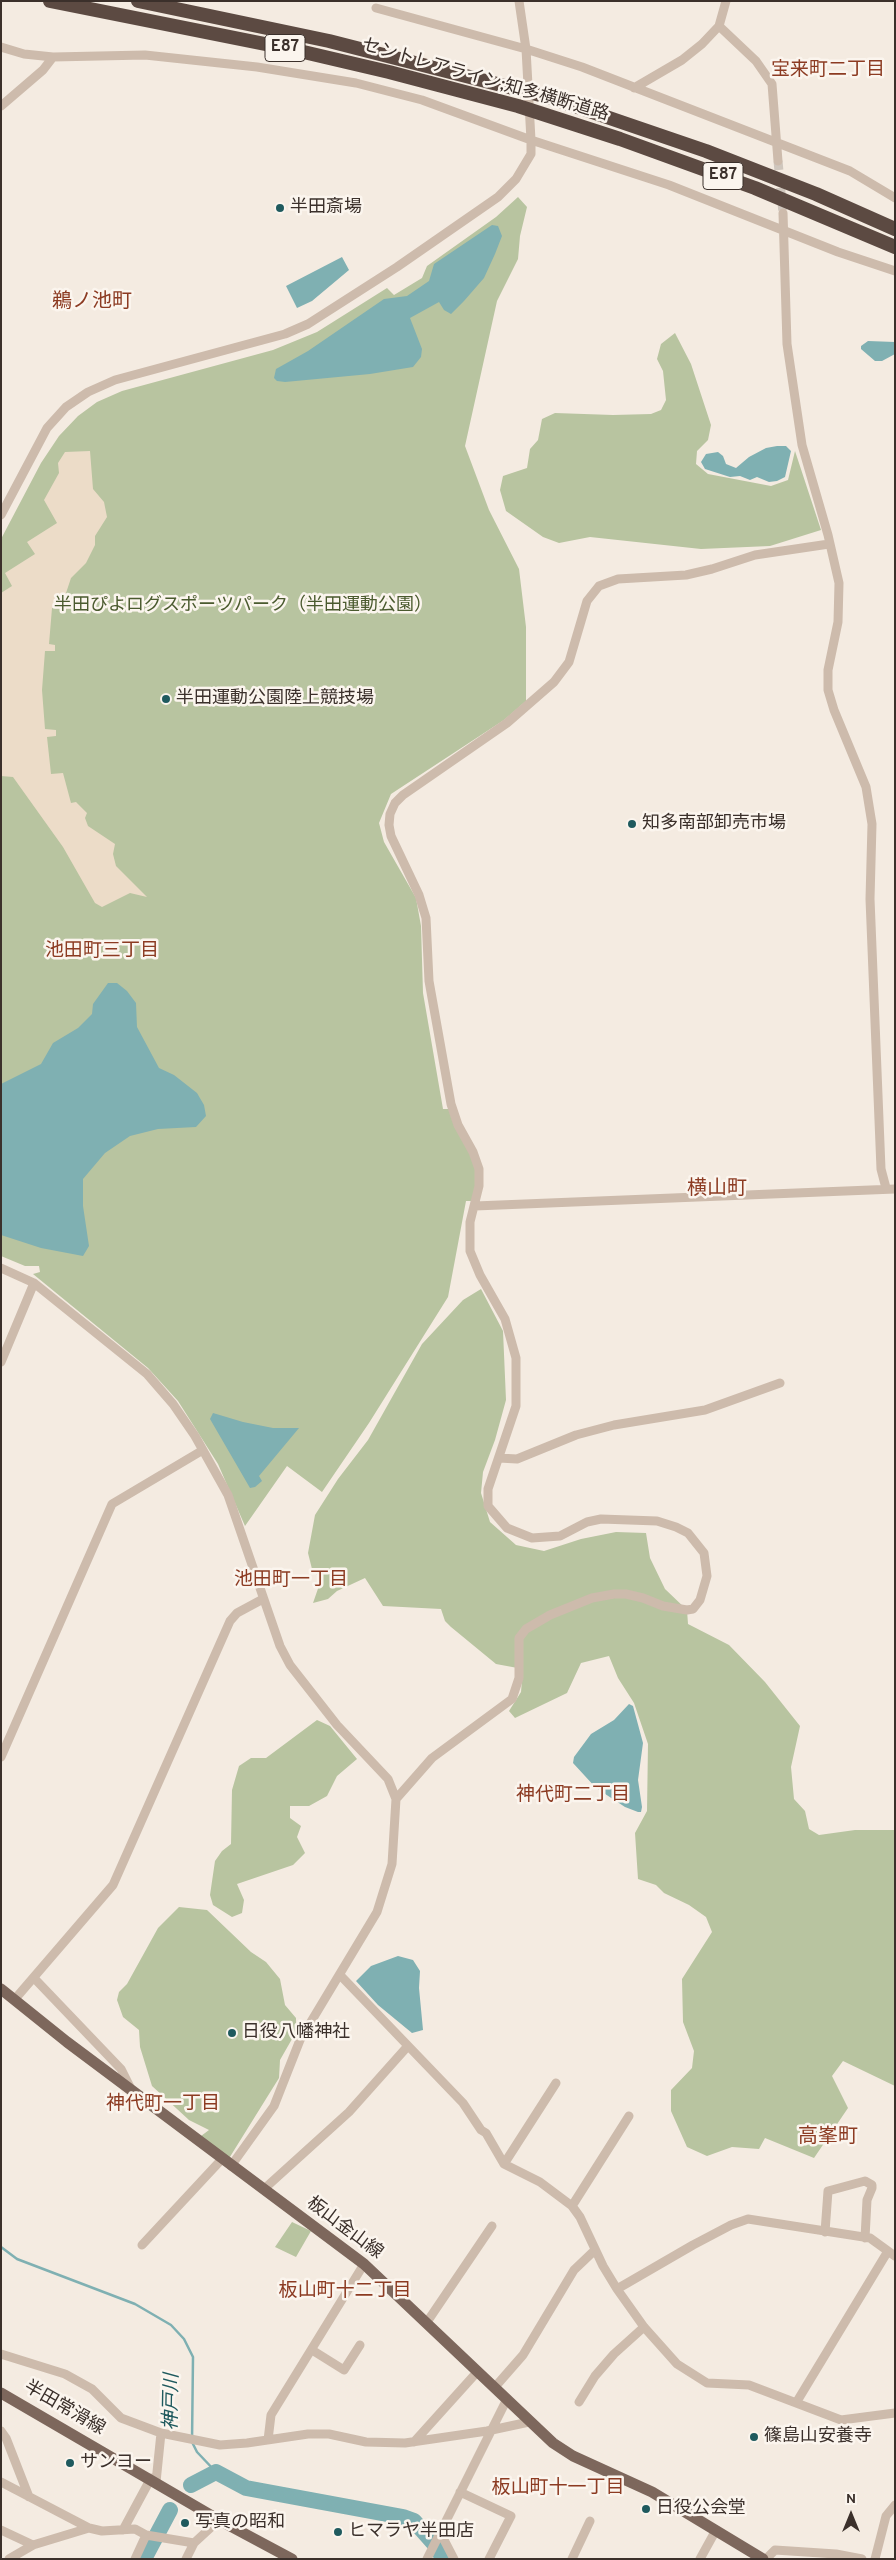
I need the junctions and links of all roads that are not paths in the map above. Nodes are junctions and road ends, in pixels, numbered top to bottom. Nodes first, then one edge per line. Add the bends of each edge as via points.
1 (50, 1) edge
2 (138, 1) edge
3 (519, 1) edge
4 (726, 1) edge
5 (376, 8) dead end
6 (719, 26) junction
7 (1, 47) edge
8 (526, 49) junction
9 (53, 57) junction
10 (634, 88) junction
11 (1, 106) edge
12 (531, 140) junction
13 (775, 142) junction
14 (778, 161) tunnel mouth
15 (895, 198) edge
16 (783, 213) tunnel mouth
17 (782, 228) junction
18 (895, 229) edge
19 (895, 247) edge
20 (895, 271) edge
21 (1, 514) edge
22 (829, 544) junction
23 (890, 1188) edge
24 (475, 1206) junction
25 (1, 1268) edge
26 (34, 1283) junction
27 (1, 1362) edge
28 (780, 1383) dead end
29 (203, 1450) junction
30 (499, 1458) junction
31 (263, 1599) junction
32 (1, 1757) edge
33 (396, 1800) junction
34 (340, 1975) junction
35 (34, 1978) junction
36 (1, 1989) edge
37 (15, 2000) junction
38 (407, 2047) junction
39 (556, 2083) dead end
40 (131, 2089) junction
41 (630, 2116) dead end
42 (227, 2162) junction
43 (504, 2164) junction
44 (264, 2189) junction
45 (572, 2206) junction
46 (492, 2226) dead end
47 (825, 2232) junction
48 (865, 2238) junction
49 (142, 2246) dead end
50 (595, 2250) junction
51 (891, 2254) edge
52 (364, 2264) junction
53 (617, 2289) junction
54 (427, 2322) junction
55 (644, 2327) junction
56 (360, 2345) dead end
57 (312, 2350) junction
58 (1, 2354) edge
59 (478, 2371) junction
60 (495, 2387) junction
61 (1, 2393) edge
62 (507, 2399) junction
63 (579, 2402) dead end
64 (796, 2403) junction
65 (894, 2413) edge
66 (529, 2422) junction
67 (895, 2424) edge
68 (493, 2429) junction
69 (1, 2431) edge
70 (161, 2433) junction
71 (268, 2440) junction
72 (414, 2442) junction
73 (154, 2480) junction
74 (1, 2482) edge
75 (460, 2492) junction
76 (29, 2497) junction
77 (895, 2505) edge
78 (219, 2520) junction
79 (590, 2521) dead end
80 (89, 2528) junction
81 (1, 2530) edge
82 (123, 2530) junction
83 (716, 2530) junction
84 (440, 2532) junction
85 (146, 2535) junction
86 (194, 2543) junction
87 (33, 2545) junction
88 (429, 2554) edge
89 (9, 2559) edge
90 (135, 2559) edge
91 (186, 2559) edge
92 (292, 2559) edge
93 (454, 2559) edge
94 (489, 2559) edge
95 (572, 2559) edge
96 (700, 2559) edge
97 (765, 2559) edge
98 (862, 2559) edge
99 (875, 2559) edge

1 - 19 highway, セントレアライン;知多横断道路 / E87 via 295,50 518,106 755,188
2 - 18 highway, セントレアライン;知多横断道路 / E87 via 329,41 548,97 706,150
3 - 8 street
4 - 6 street
5 - 8 street
6 - 10 street via 682,60
6 - 13 street via 756,61 772,84
7 - 9 street via 24,54
8 - 10 street
8 - 12 street
9 - 11 street via 43,70
9 - 12 street via 145,56 257,67 338,80 422,100
10 - 13 street
12 - 17 street via 669,185
12 - 21 street via 524,168 498,197 308,324 285,334 115,380 88,392 47,428
13 - 14 street
13 - 15 street via 850,171
16 - 17 street
17 - 20 street via 838,252
17 - 22 street via 787,344 802,445
22 - 23 street via 839,582 839,604 828,670 828,690 864,780 872,824 870,899 881,1169
22 - 24 street via 755,555 686,575 618,579 600,586 587,600 569,662 554,682 507,722 403,795 392,808 391,836 420,895 426,918 427,968 451,1104 479,1170
23 - 24 street
24 - 30 street via 470,1222 471,1258 505,1319 517,1368 516,1406
25 - 26 street
26 - 27 street
26 - 29 street via 146,1374 173,1404
28 - 30 street via 705,1410 614,1425 576,1435 517,1459
29 - 31 street via 228,1496
29 - 32 street via 112,1504
30 - 33 street via 487,1500 491,1511 507,1528 540,1538 560,1536 587,1522 601,1519 657,1521 676,1527 688,1533 704,1552 707,1576 700,1600 693,1609 687,1610 626,1594 603,1596 550,1615 526,1629 519,1638 519,1678 512,1699 442,1749
31 - 33 street via 290,1665 336,1725 388,1779
31 - 35 street via 237,1613 230,1621 113,1885
33 - 34 street via 395,1844 388,1884 374,1919
34 - 38 street
34 - 42 street via 300,2040 274,2106
35 - 37 street
35 - 40 street via 121,2069
36 - 37 main road, 板山金山線
37 - 40 main road, 板山金山線
38 - 43 street via 463,2103
38 - 44 street via 349,2112
39 - 43 street
40 - 42 main road, 板山金山線
41 - 45 street
42 - 44 main road, 板山金山線
42 - 49 street
43 - 45 street via 540,2182
44 - 52 main road, 板山金山線
45 - 50 street
46 - 54 street
47 - 48 street
47 - 48 street via 828,2190 865,2181 872,2185 867,2200
47 - 53 street via 758,2219 742,2220
48 - 51 street via 870,2238
50 - 53 street
50 - 60 street via 574,2270 523,2355
51 - 64 street
52 - 54 main road, 板山金山線
52 - 57 street
53 - 55 street
54 - 59 main road, 板山金山線
55 - 63 street via 614,2354
55 - 64 street via 677,2364 707,2383 749,2385
56 - 57 street via 344,2370
57 - 71 street via 271,2415
58 - 70 street via 65,2374 92,2389 121,2418
59 - 60 main road, 板山金山線
59 - 72 street
60 - 62 main road, 板山金山線
61 - 73 main road, 半田常滑線
62 - 66 main road, 板山金山線
62 - 68 street
64 - 65 street via 846,2420
65 - 67 street
66 - 68 street
66 - 83 main road, 板山金山線 via 552,2443 573,2456 652,2492
68 - 72 street
68 - 75 street
69 - 76 street
70 - 71 street via 229,2445
70 - 73 street
71 - 72 street via 329,2434 384,2444
73 - 78 main road, 半田常滑線
73 - 82 street
74 - 76 street
75 - 84 street
75 - 94 street via 511,2516
76 - 80 street
77 - 99 street via 886,2516
78 - 86 street
78 - 92 main road, 半田常滑線
79 - 95 street
80 - 82 street
80 - 87 street
81 - 87 street
82 - 85 street via 135,2530
83 - 96 street
83 - 97 main road, 板山金山線
84 - 88 street
84 - 93 street
85 - 86 street
85 - 90 street
86 - 91 street
87 - 89 street
97 - 98 street via 775,2550

